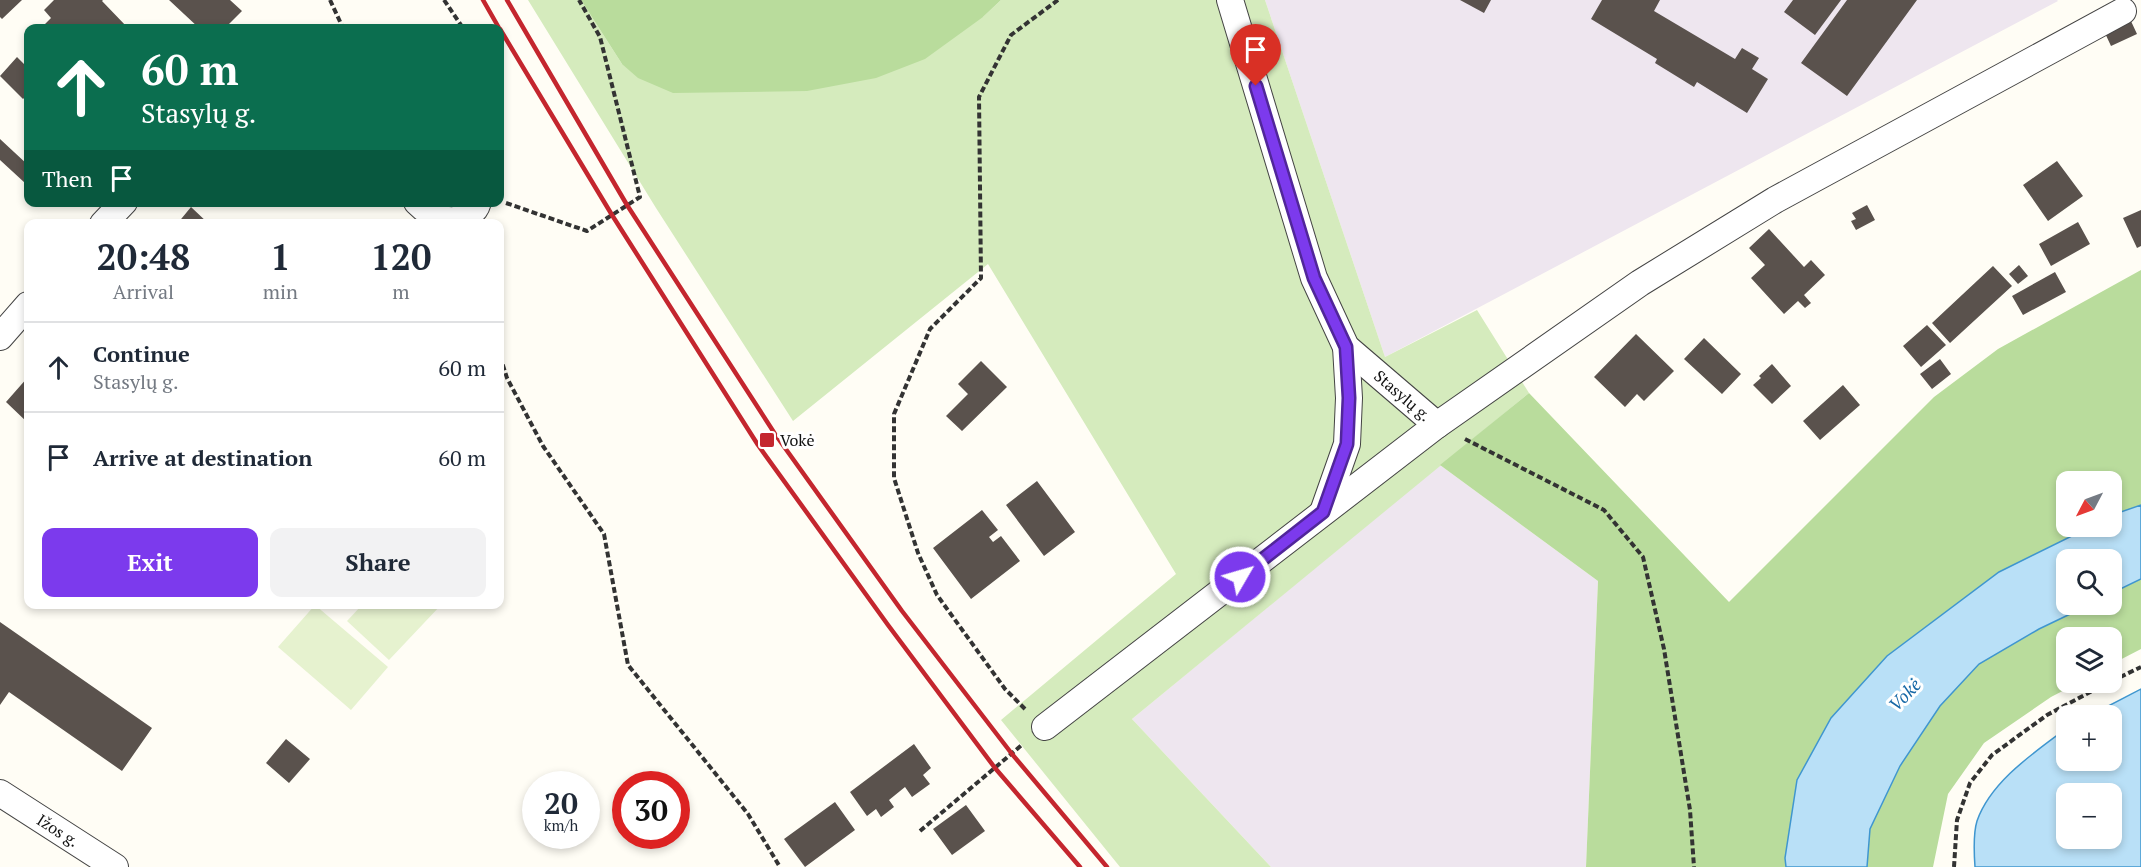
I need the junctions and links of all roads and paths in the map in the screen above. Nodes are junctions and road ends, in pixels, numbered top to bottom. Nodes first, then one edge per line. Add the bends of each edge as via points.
1 (330, 0) edge
2 (444, 0) edge
3 (579, 0) edge
4 (1058, 0) edge
5 (1230, 0) edge
6 (2123, 11) dead end
7 (341, 24) edge
8 (460, 24) edge
9 (504, 202) edge
10 (119, 207) edge
11 (422, 207) edge
12 (476, 207) edge
13 (108, 219) edge
14 (444, 219) edge
15 (463, 219) edge
16 (24, 310) edge
17 (0, 337) edge
18 (1346, 347) junction
19 (504, 369) edge
20 (1437, 425) junction
21 (1323, 512) junction
22 (2141, 667) edge
23 (2122, 676) edge
24 (2089, 693) edge
25 (1045, 728) junction
26 (0, 793) edge
27 (920, 831) dead end
28 (115, 867) edge
29 (780, 867) edge
30 (1694, 867) edge
31 (1954, 867) edge

1 - 7 path
2 - 8 path
3 - 9 path via 600,37 640,197 587,231
4 - 25 path via 1011,35 979,97 981,278 930,329 894,414 894,478 918,553 937,595 1005,689
5 - 18 street, Stasylų g. via 1314,278
6 - 20 street via 1775,200 1640,283
10 - 13 street
11 - 14 street
12 - 15 street
16 - 17 street
18 - 20 street, Stasylų g.
18 - 21 street via 1347,444
19 - 29 path via 543,446 604,534 628,665 748,814
20 - 21 street
20 - 30 path via 1604,510 1643,557 1664,649 1681,752
21 - 25 street
22 - 23 path
24 - 31 path via 2047,715 1992,755 1970,783 1957,820
25 - 27 path
26 - 28 street, Ižos g.

